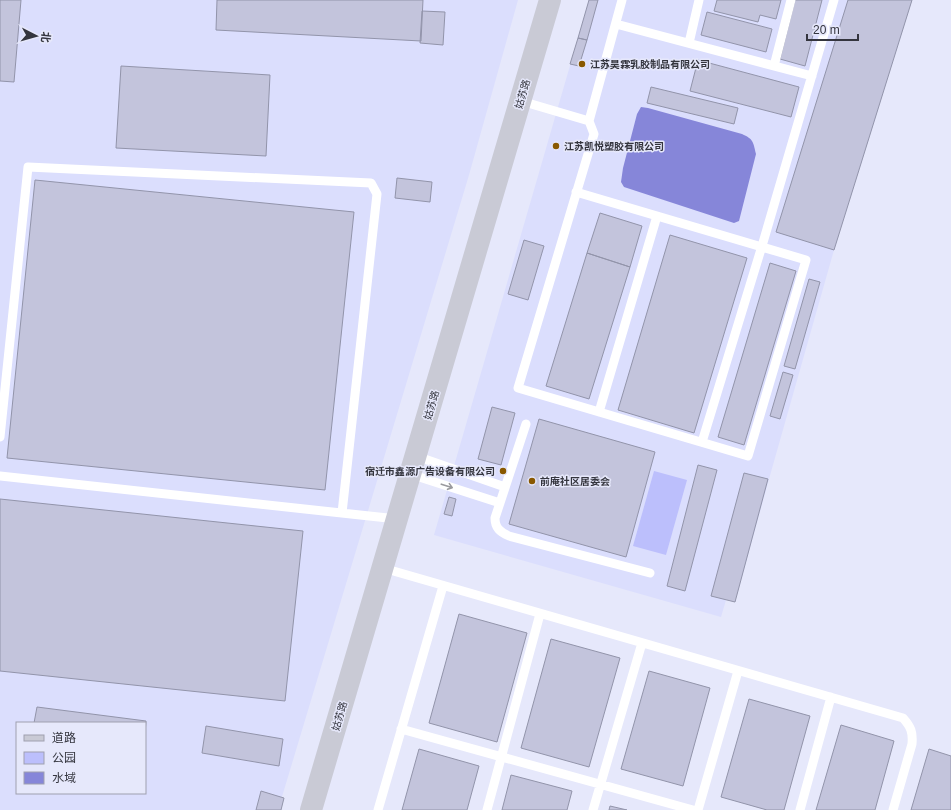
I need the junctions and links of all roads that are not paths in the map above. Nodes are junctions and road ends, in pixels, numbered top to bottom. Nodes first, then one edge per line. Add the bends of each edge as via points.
1 (550, 0) edge
2 (622, 0) edge
3 (700, 0) edge
4 (791, 0) edge
5 (834, 0) edge
6 (616, 24) junction
7 (689, 43) junction
8 (774, 66) junction
9 (812, 76) junction
10 (520, 101) junction
11 (589, 120) junction
12 (576, 192) junction
13 (657, 216) junction
14 (762, 246) junction
15 (599, 412) junction
16 (526, 424) dead end
17 (0, 437) edge
18 (702, 442) junction
19 (413, 465) junction
20 (0, 476) edge
21 (505, 487) junction
22 (500, 503) junction
23 (342, 513) junction
24 (397, 519) junction
25 (383, 568) junction
26 (650, 573) dead end
27 (442, 586) junction
28 (540, 614) junction
29 (642, 643) junction
30 (738, 671) junction
31 (831, 697) junction
32 (401, 729) junction
33 (501, 757) junction
34 (600, 784) junction
35 (311, 810) edge
36 (378, 810) edge
37 (487, 810) edge
38 (593, 810) edge
39 (693, 810) edge
40 (698, 810) edge
41 (800, 810) edge
42 (893, 810) edge

1 - 10 street, 姑苏路
2 - 6 lane
3 - 7 lane
4 - 8 lane
5 - 9 lane
6 - 7 lane
6 - 11 lane
7 - 8 lane
8 - 9 lane
9 - 14 lane
10 - 11 lane
10 - 19 street, 姑苏路
11 - 12 lane via 594,134
12 - 13 lane
12 - 15 lane via 518,388
13 - 14 lane
13 - 15 lane
14 - 18 lane
14 - 18 lane via 806,260 748,456
15 - 18 lane
16 - 21 lane
17 - 23 lane via 28,167 371,183 377,194
19 - 21 lane
19 -> 22 lane
19 - 24 street, 姑苏路
20 - 23 lane
21 - 22 lane
22 - 26 lane via 495,524 509,536
23 - 24 lane
24 - 25 street, 姑苏路
25 - 27 lane
25 - 35 street, 姑苏路
27 - 28 lane
27 - 32 lane
28 - 29 lane
28 - 33 lane
29 - 30 lane
29 - 34 lane
30 - 31 lane
30 - 40 lane
31 - 41 lane
31 - 42 lane via 904,718 910,725 912,744
32 - 33 lane
32 - 36 lane
33 - 34 lane
33 - 37 lane
34 - 38 lane
34 - 39 lane

